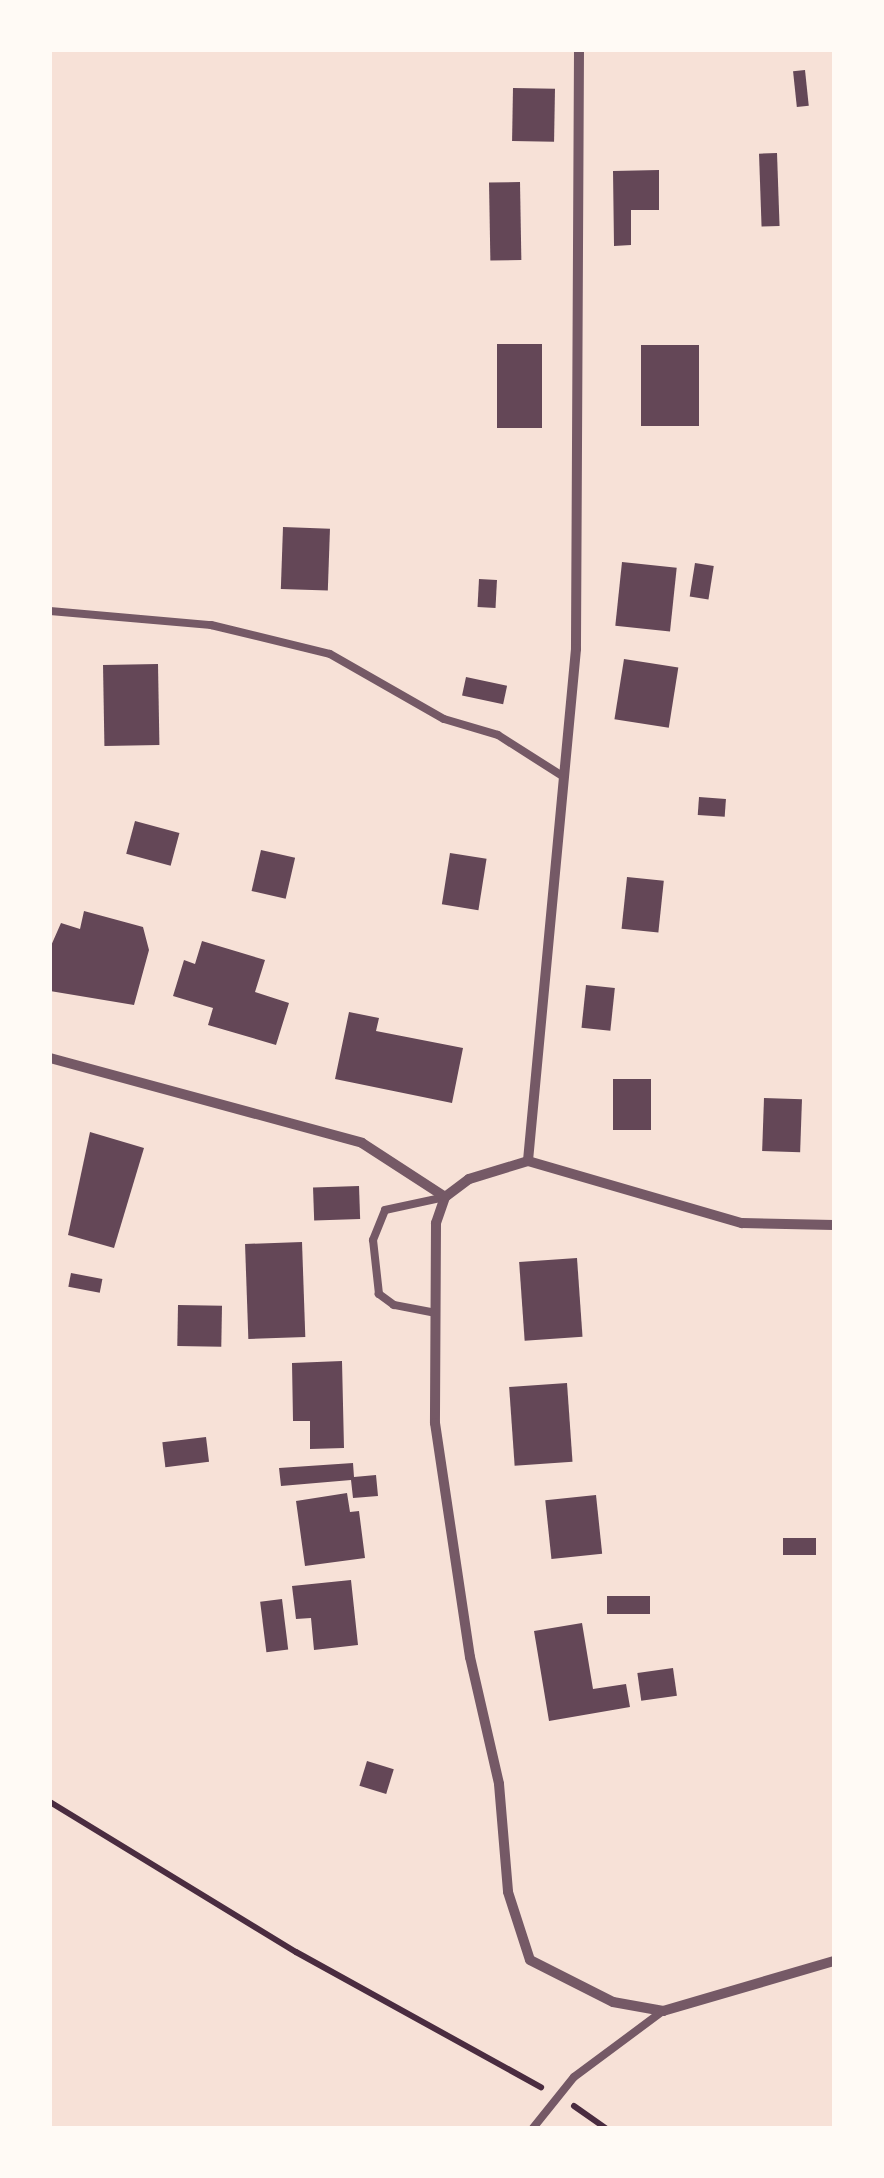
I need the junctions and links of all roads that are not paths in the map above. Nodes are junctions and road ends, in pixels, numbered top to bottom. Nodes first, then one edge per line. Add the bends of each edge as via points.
1 (579, 50) edge
2 (50, 611) edge
3 (564, 777) junction
4 (50, 1058) edge
5 (528, 1161) junction
6 (446, 1197) junction
7 (834, 1225) edge
8 (436, 1313) junction
9 (834, 1961) edge
10 (663, 2011) junction
11 (532, 2128) edge

1 - 3 street via 576,649
2 - 3 lane via 211,625 330,654 444,719 498,735
3 - 5 street
4 - 6 street via 362,1143
5 - 6 street via 470,1179
5 - 7 street via 742,1222
6 - 8 street via 436,1222
6 - 8 lane via 386,1210 373,1240 378,1294 394,1306
8 - 10 street via 435,1422 470,1658 499,1784 508,1892 530,1960 613,2002
9 - 10 street
10 - 11 lane via 558,2096

